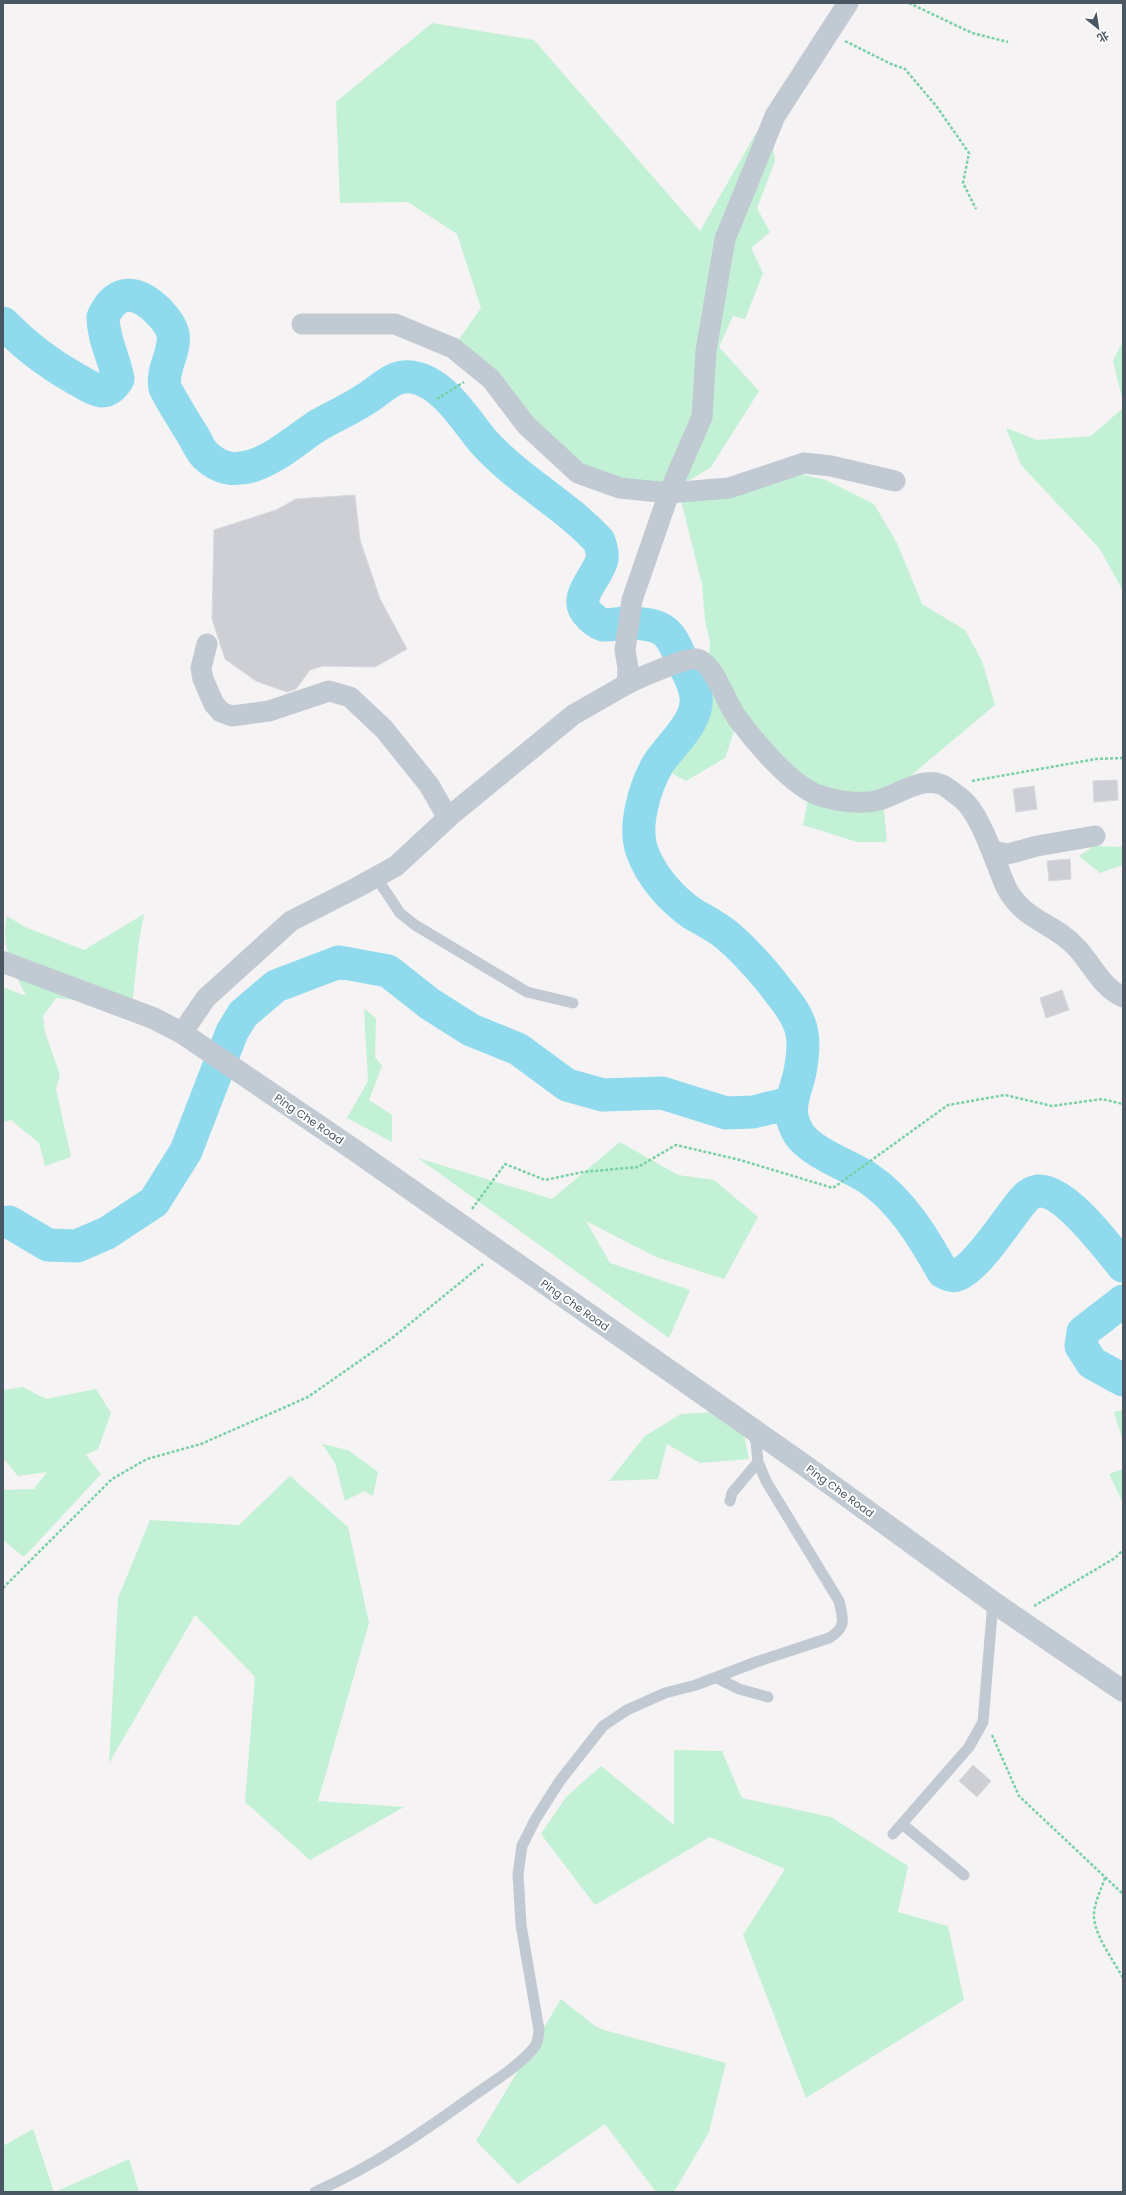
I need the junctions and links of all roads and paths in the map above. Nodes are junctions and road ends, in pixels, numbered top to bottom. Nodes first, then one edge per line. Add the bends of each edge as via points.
1 (848, 3) edge
2 (909, 3) edge
3 (829, 33) junction
4 (1008, 42) dead end
5 (976, 209) dead end
6 (302, 324) dead end
7 (464, 381) dead end
8 (437, 399) dead end
9 (895, 481) dead end
10 (669, 493) junction
11 (207, 644) dead end
12 (627, 684) junction
13 (1123, 758) edge
14 (944, 787) junction
15 (448, 818) junction
16 (1096, 836) dead end
17 (992, 851) junction
18 (376, 877) junction
19 (3, 962) edge
20 (1123, 997) edge
21 (573, 1003) dead end
22 (187, 1036) junction
23 (1123, 1104) edge
24 (461, 1224) junction
25 (499, 1251) junction
26 (751, 1429) junction
27 (758, 1462) junction
28 (730, 1501) dead end
29 (1123, 1550) edge
30 (3, 1588) edge
31 (993, 1602) junction
32 (1027, 1610) dead end
33 (717, 1678) junction
34 (1123, 1691) edge
35 (768, 1697) dead end
36 (984, 1716) junction
37 (902, 1824) junction
38 (893, 1834) dead end
39 (964, 1874) dead end
40 (1105, 1878) junction
41 (1123, 1894) edge
42 (1123, 1978) edge
43 (315, 2192) edge

1 - 3 street
2 - 4 path via 972,33
3 - 5 path via 905,69 937,106 968,153 963,183
3 - 10 street via 775,116 726,238 706,352 702,416
6 - 10 street via 395,324 453,348 491,379 526,425 578,473 620,488
7 - 8 path
9 - 10 street via 831,466 804,464 729,488
10 - 12 street via 632,600 625,650
11 - 15 street via 201,668 203,678 214,704 221,712 232,716 270,711 329,692 350,697 384,729 429,785
12 - 14 street via 662,668 696,659 706,663 738,719 787,776 818,795 851,801 877,801 919,783 940,784
12 - 15 street via 573,715
13 - 14 path via 1096,759 1045,767
14 - 17 street via 964,801 980,825
15 - 18 street via 396,866
16 - 17 street via 1037,846 1008,854
17 - 20 street via 1007,887 1018,904 1037,921 1062,934 1103,982
18 - 21 lane via 400,913 415,925 527,992
18 - 22 street via 291,920 206,998
19 - 22 street, Ping Che Road via 153,1018
22 - 24 street, Ping Che Road
23 - 24 path via 1102,1099 1052,1106 1005,1095 948,1105 833,1188 740,1160 676,1145 638,1167 583,1172 545,1180 505,1164
24 - 25 street, Ping Che Road
25 - 26 street, Ping Che Road
25 - 30 path via 391,1339 308,1397 201,1444 147,1459 112,1479
26 - 27 lane via 756,1442
26 - 31 street, Ping Che Road
27 - 28 lane via 732,1493
27 - 33 lane via 766,1481 839,1601 842,1627 828,1638
29 - 32 path via 1115,1558
31 - 34 street, Ping Che Road
31 - 36 lane
33 - 35 lane via 739,1689
33 - 43 lane via 665,1694 628,1710 603,1726 559,1782 522,1846 518,1874 522,1925 539,2030 538,2041 533,2049 499,2078 411,2141 353,2175
36 - 37 lane via 969,1746
36 - 40 path via 1019,1796
37 - 38 lane
37 - 39 lane
40 - 41 path
40 - 42 path via 1094,1918 1100,1936

